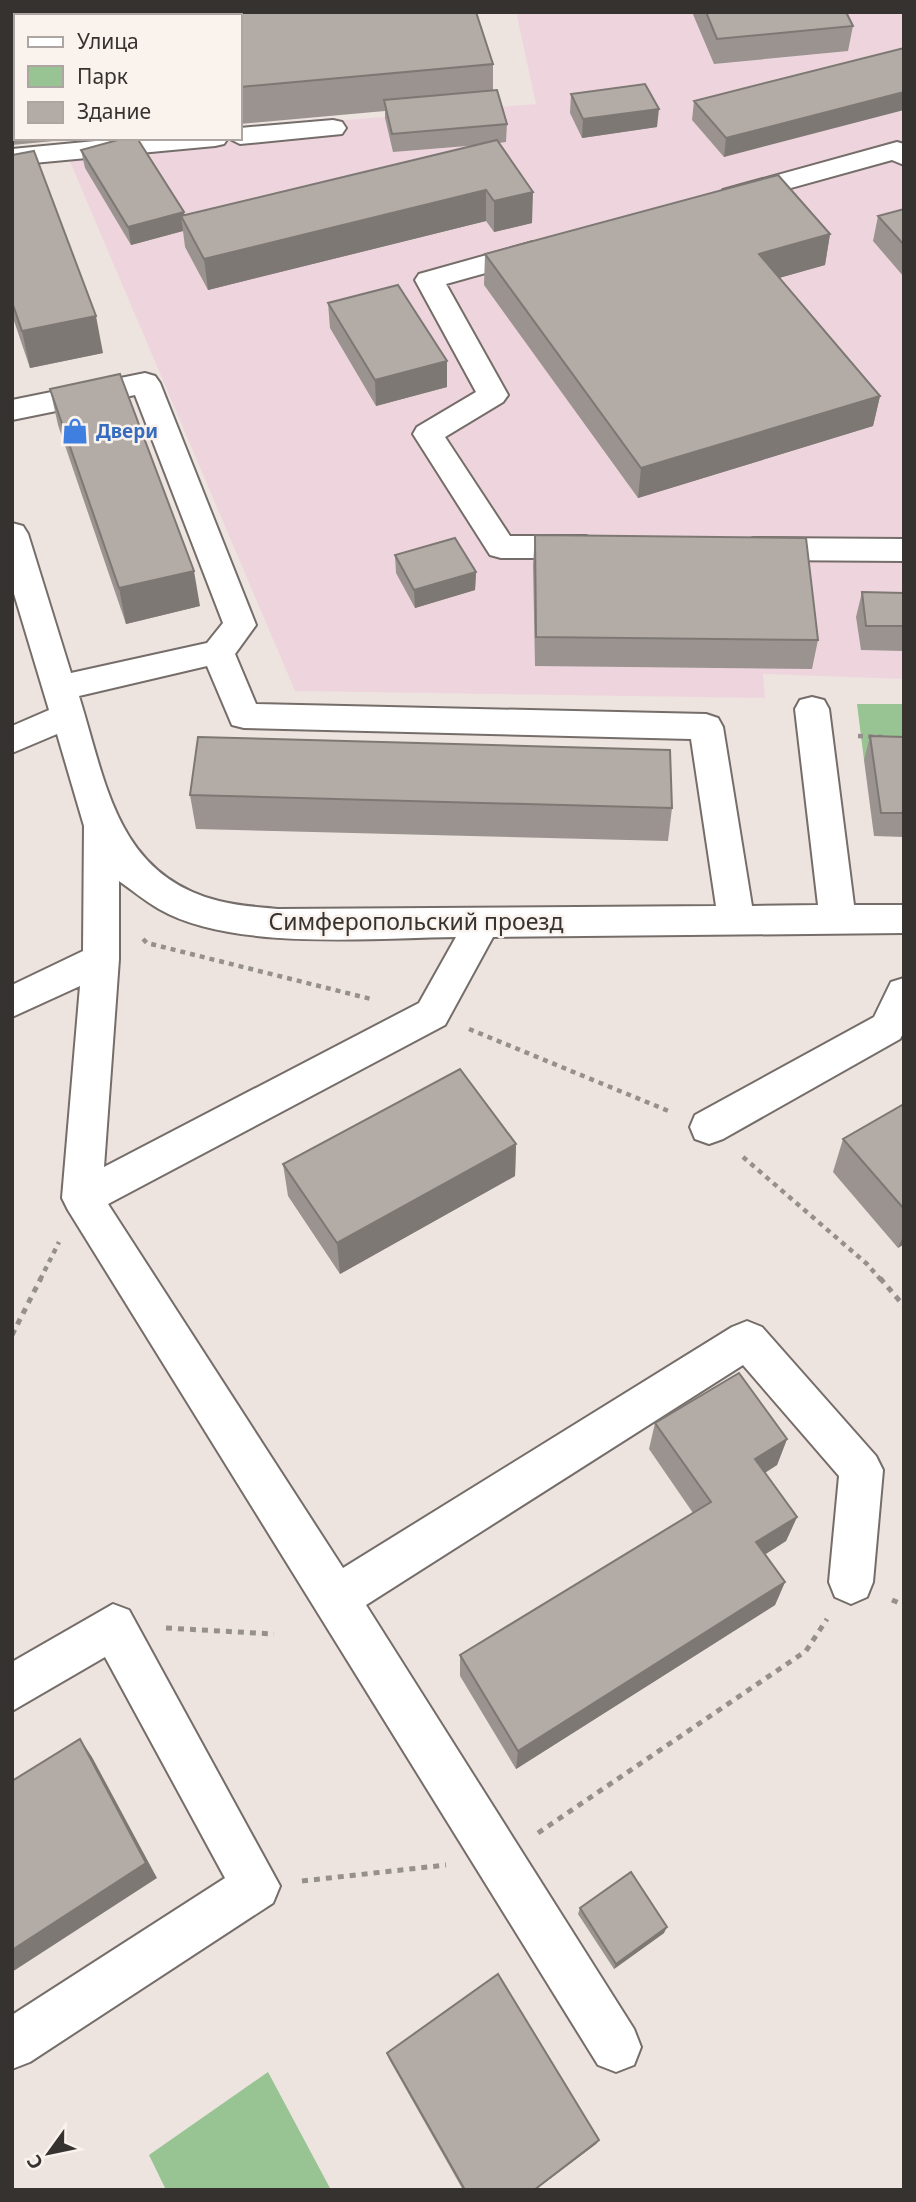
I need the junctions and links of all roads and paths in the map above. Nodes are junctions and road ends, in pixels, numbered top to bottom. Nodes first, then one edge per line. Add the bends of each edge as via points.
1 (333, 128) dead end
2 (242, 136) edge
3 (194, 140) edge
4 (12, 157) edge
5 (904, 157) edge
6 (710, 202) edge
7 (563, 243) edge
8 (12, 410) edge
9 (12, 534) edge
10 (612, 548) edge
11 (723, 548) edge
12 (904, 550) edge
13 (218, 652) junction
14 (64, 702) junction
15 (812, 709) dead end
16 (12, 740) edge
17 (102, 826) junction
18 (99, 901) junction
19 (736, 919) junction
20 (838, 919) junction
21 (904, 919) edge
22 (482, 921) junction
23 (101, 958) junction
24 (904, 993) edge
25 (12, 1002) edge
26 (432, 1014) junction
27 (709, 1127) junction
28 (82, 1198) junction
29 (904, 1306) edge
30 (12, 1335) edge
31 (851, 1582) joint
32 (336, 1598) junction
33 (113, 1626) junction
34 (274, 1634) dead end
35 (12, 1688) edge
36 (499, 1859) junction
37 (256, 1886) junction
38 (12, 2044) edge
39 (617, 2046) dead end

1 - 2 street
3 - 4 street
5 - 6 street via 897,150
7 - 10 street via 429,280 493,395 428,434 501,547
8 - 13 street via 145,383 240,625
9 - 14 street, Симферопольский проезд
11 - 12 street
13 - 14 street
13 - 19 street via 244,716 706,726
14 - 16 street
14 - 17 street, Симферопольский проезд
15 - 20 street
17 - 18 street
17 - 22 street, Симферопольский проезд via 132,871 173,900 219,916 278,924
18 - 23 street
18 - 26 path via 147,943
19 - 20 street, Симферопольский проезд
19 - 22 street, Симферопольский проезд
20 - 21 street, Симферопольский проезд
22 - 26 street
23 - 25 street
23 - 28 street
24 - 27 street via 887,1028
26 - 27 path
26 - 28 street
27 - 29 path via 867,1264
28 - 30 path
28 - 32 street
31 - 32 street via 862,1470 747,1340
31 - 36 path via 806,1651
32 - 36 street
33 - 34 path
33 - 35 street
33 - 37 street
36 - 37 path
36 - 39 street
37 - 38 street

